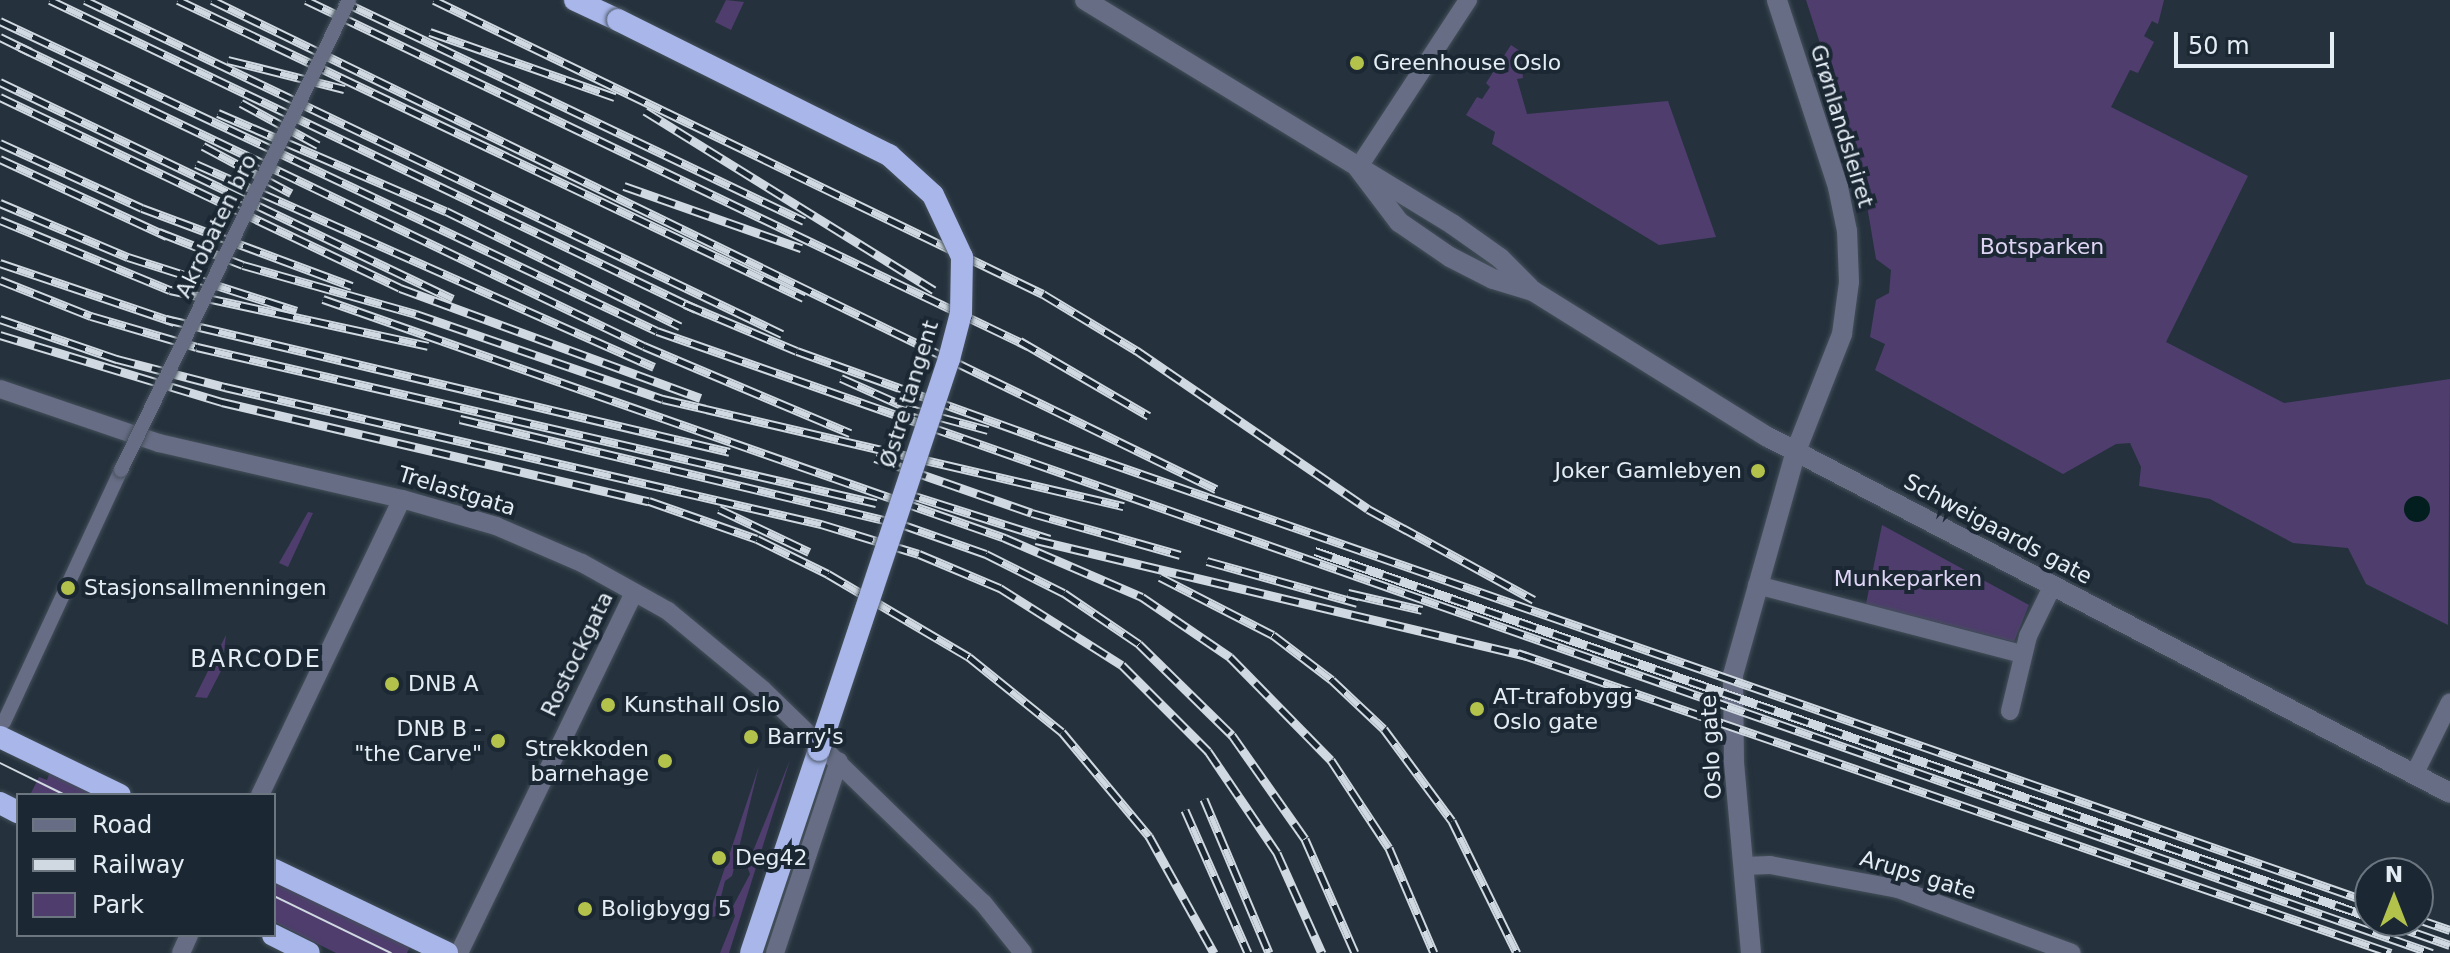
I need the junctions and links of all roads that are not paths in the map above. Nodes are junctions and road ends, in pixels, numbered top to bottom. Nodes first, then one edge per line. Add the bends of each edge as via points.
1 (349, 0) edge
2 (575, 0) edge
3 (1468, 0) edge
4 (1777, 0) edge
5 (1093, 2) edge
6 (1358, 168) junction
7 (1533, 291) junction
8 (0, 389) edge
9 (1796, 451) junction
10 (402, 499) junction
11 (1757, 585) junction
12 (2053, 585) junction
13 (634, 593) junction
14 (2022, 654) junction
15 (2450, 702) edge
16 (2010, 711) dead end
17 (2, 729) edge
18 (839, 761) junction
19 (2414, 775) junction
20 (116, 793) edge
21 (261, 793) edge
22 (2450, 793) edge
23 (1744, 866) junction
24 (276, 871) edge
25 (276, 936) edge
26 (309, 953) edge
27 (447, 953) edge
28 (459, 953) edge
29 (751, 953) edge
30 (775, 953) edge
31 (1023, 953) edge
32 (1751, 953) edge
33 (2072, 953) edge

1 - 17 street, Akrobaten bro, bridge
2 - 29 highway, Østre tangent, bridge via 889,155 933,195 962,257 961,313 949,359
3 - 6 street
4 - 9 street, Grønlandsleiret via 1838,187 1849,254 1842,334
5 - 6 street, Schweigaards gate
6 - 7 street, Schweigaards gate via 1500,258
6 - 7 street, Schweigaards gate via 1410,231 1493,279
7 - 9 street, Schweigaards gate
8 - 10 street, Trelastgata via 159,443
9 - 11 street, Oslo gate
9 - 12 street, Schweigaards gate
10 - 13 street, Trelastgata via 527,538
10 - 21 street
11 - 14 street
11 - 23 street, Oslo gate via 1732,687
12 - 14 street
12 - 19 street, Schweigaards gate
13 - 18 street, Trelastgata via 697,633
13 - 28 street, Rostockgata
14 - 16 street
15 - 19 street
17 - 20 highway
18 - 30 street
18 - 31 street, Trelastgata via 983,903
19 - 22 street, Schweigaards gate
23 - 32 street, Oslo gate
23 - 33 street, Arups gate via 1770,865 1898,889
24 - 27 highway
25 - 26 highway

